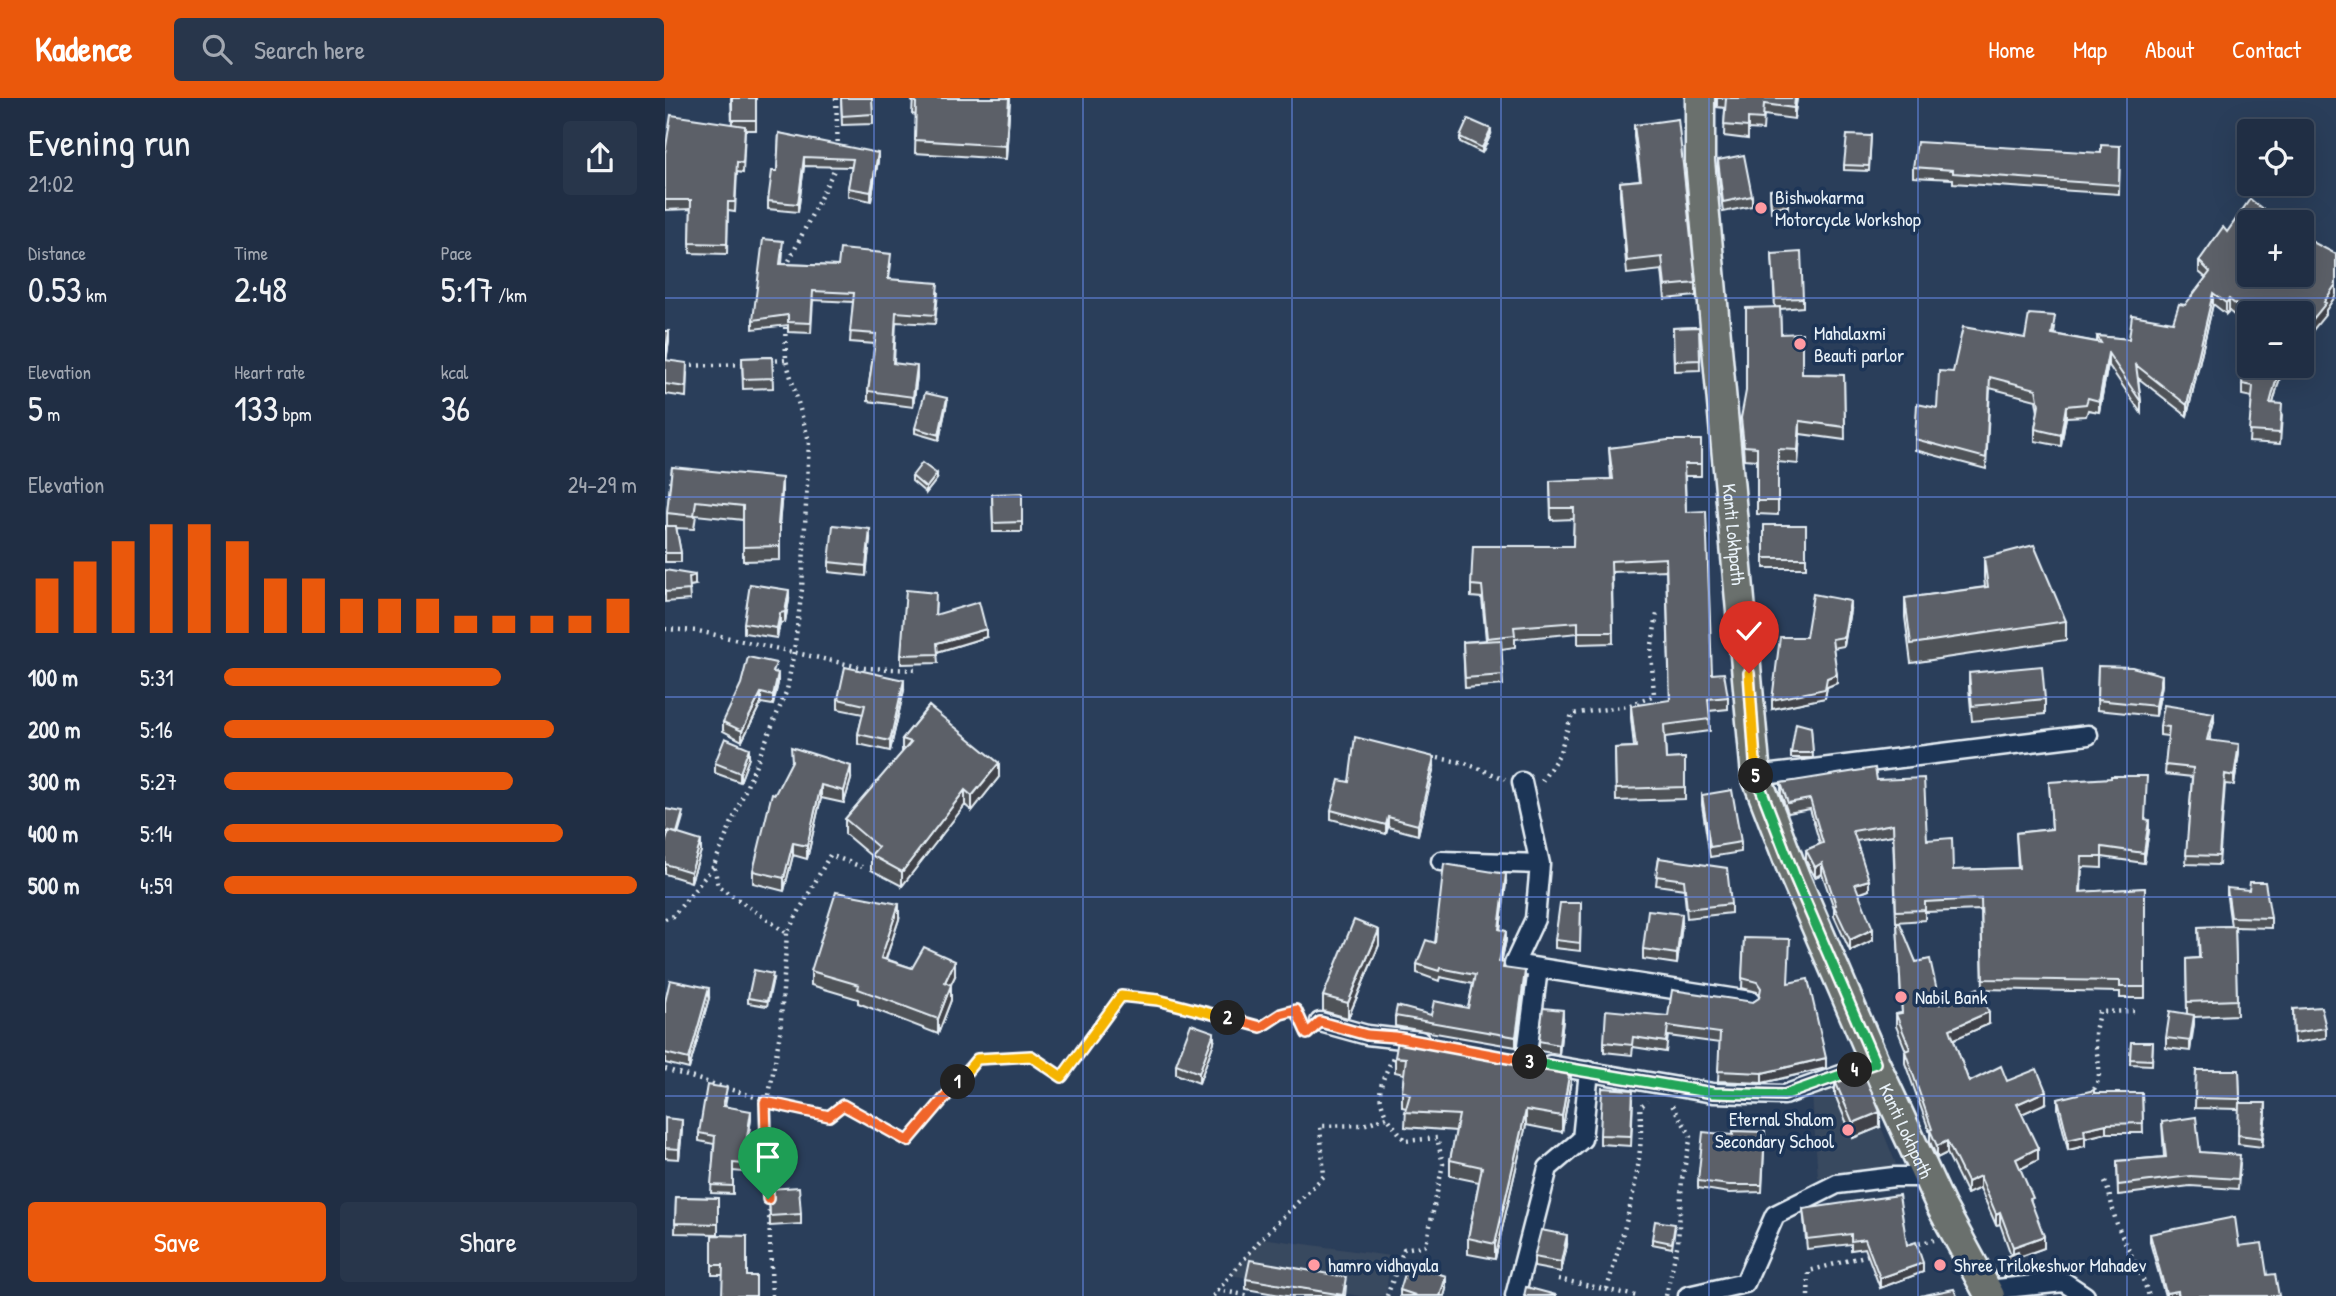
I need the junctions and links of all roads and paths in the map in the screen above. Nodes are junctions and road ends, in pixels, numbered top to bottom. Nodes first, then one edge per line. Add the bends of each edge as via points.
1 (836, 98) edge
2 (1700, 98) edge
3 (783, 273) edge
4 (784, 310) edge
5 (786, 360) junction
6 (764, 362) edge
7 (752, 363) edge
8 (685, 366) edge
9 (1657, 614) dead end
10 (665, 629) edge
11 (794, 651) junction
12 (917, 670) dead end
13 (2088, 736) dead end
14 (1438, 758) dead end
15 (1756, 776) junction
16 (1522, 782) junction
17 (1441, 861) dead end
18 (1539, 864) junction
19 (714, 865) junction
20 (862, 867) dead end
21 (665, 919) edge
22 (787, 933) junction
23 (1538, 969) junction
24 (1751, 1001) edge
25 (2134, 1011) dead end
26 (1320, 1022) joint
27 (1395, 1037) junction
28 (1433, 1043) edge
29 (1503, 1055) edge
30 (1526, 1061) junction
31 (1875, 1063) junction
32 (665, 1069) edge
33 (1589, 1071) junction
34 (1654, 1091) junction
35 (2080, 1098) edge
36 (766, 1102) junction
37 (1387, 1117) junction
38 (1928, 1177) junction
39 (2105, 1182) dead end
40 (1957, 1234) junction
41 (1903, 1247) edge
42 (1880, 1252) edge
43 (1558, 1279) dead end
44 (1216, 1290) junction
45 (1607, 1290) junction
46 (1988, 1293) edge
47 (772, 1296) edge
48 (1213, 1296) edge
49 (1251, 1296) edge
50 (1387, 1296) edge
51 (1515, 1296) edge
52 (1636, 1296) edge
53 (1666, 1296) edge
54 (1688, 1296) edge
55 (1808, 1296) edge
56 (2085, 1296) edge
57 (2149, 1296) edge

1 - 3 path via 838,162
2 - 15 main road, Kanti Lokhpath via 1700,162
4 - 5 path
5 - 6 path
5 - 11 path via 809,441 802,589
7 - 8 path
9 - 16 path via 1651,651 1654,695 1628,706 1571,714 1559,755 1540,785
10 - 11 path via 698,631
11 - 12 path via 864,668
11 - 19 path via 787,690
13 - 15 street
14 - 16 path
15 - 31 main road, Kanti Lokhpath
16 - 18 street
17 - 18 street
18 - 23 street via 1535,919 1514,964
19 - 21 path via 673,916
19 - 22 path via 718,887
20 - 22 path via 830,855
22 - 36 path via 780,1033
23 - 24 street
23 - 30 street
25 - 35 path via 2099,1012 2095,1035 2100,1074 2097,1086 2087,1098
26 - 27 street via 1367,1035
26 - 36 path via 1307,1034 1296,1010 1261,1027 1158,1000 1121,996 1062,1077 1031,1056 977,1059 908,1141 843,1105 829,1116
27 - 28 street
27 - 37 path via 1395,1052 1380,1088 1379,1100
29 - 30 street
30 - 33 street
31 - 34 street via 1784,1095
31 - 38 main road, Kanti Lokhpath
32 - 36 path
33 - 34 street
33 - 51 street via 1582,1139 1548,1168
34 - 45 path via 1640,1107 1642,1130 1633,1193
34 - 53 path via 1669,1099 1691,1136 1682,1179 1678,1242
36 - 47 path
37 - 44 path via 1363,1125 1320,1126 1324,1176
37 - 50 path via 1405,1141 1437,1138 1443,1164 1426,1245 1404,1249
38 - 40 main road, Kanti Lokhpath
38 - 54 street via 1893,1177 1824,1190 1775,1215 1745,1283
39 - 57 path via 2115,1219
40 - 41 path
40 - 46 main road, Kanti Lokhpath
42 - 55 path via 1809,1271
43 - 45 path
44 - 48 path
44 - 49 path
45 - 52 path
46 - 56 street via 2064,1282

